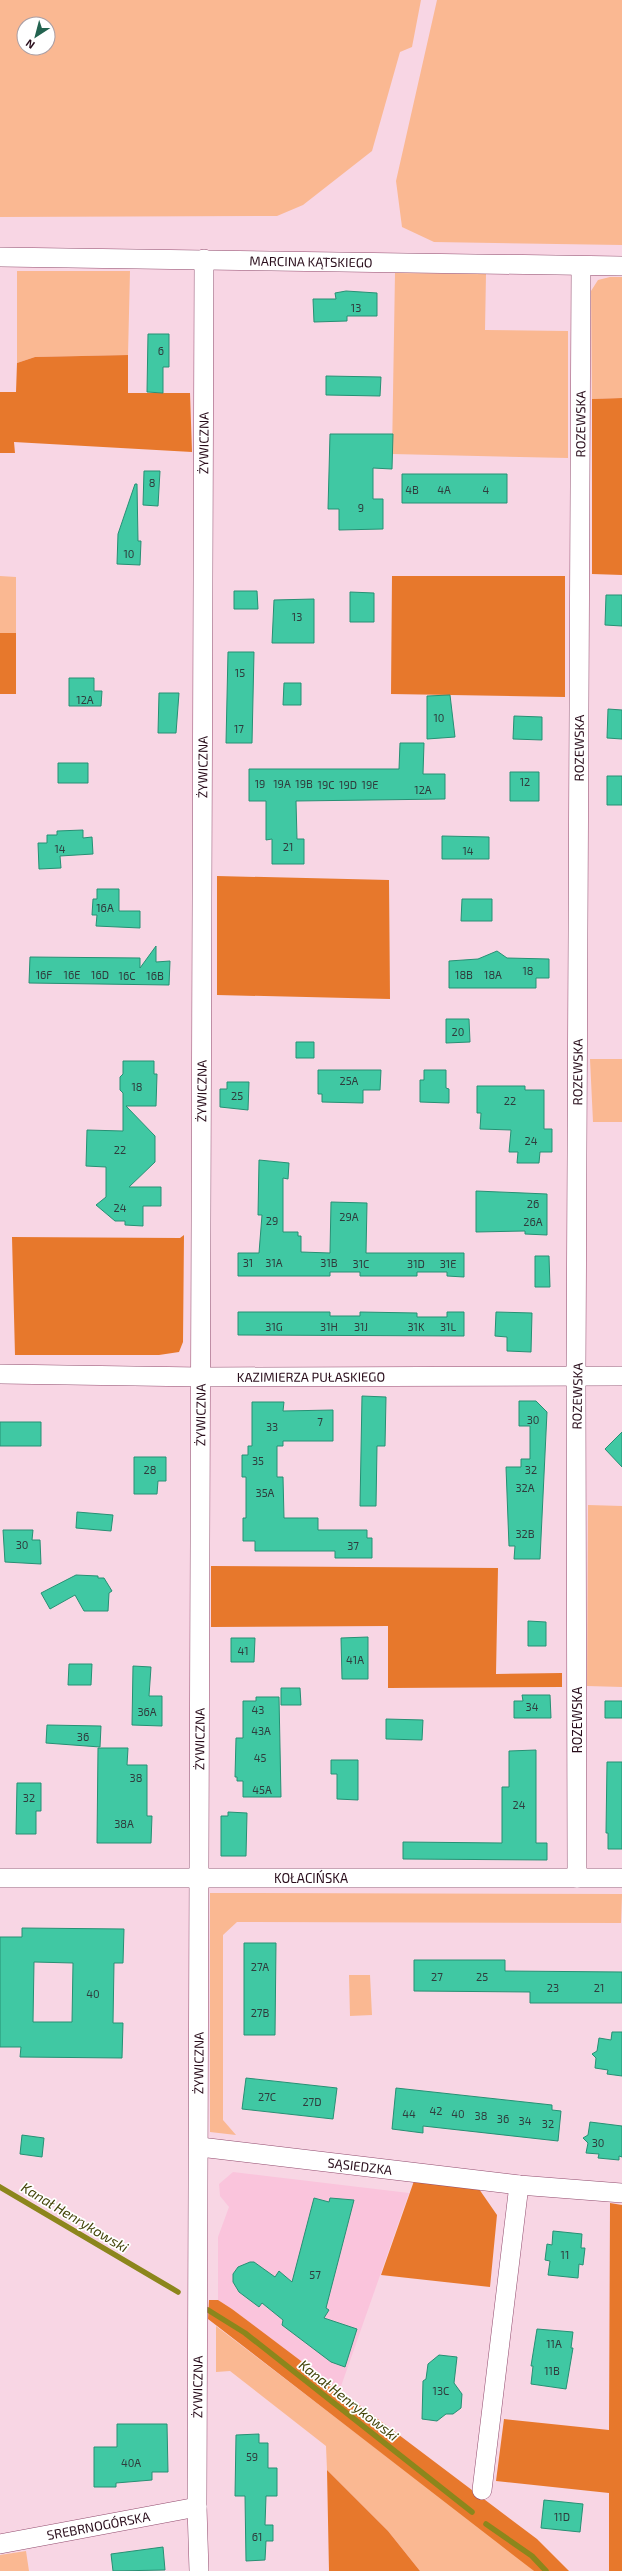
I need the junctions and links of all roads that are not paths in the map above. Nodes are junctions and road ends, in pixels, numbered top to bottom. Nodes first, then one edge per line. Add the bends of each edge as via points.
1 (0, 257) edge
2 (204, 259) junction
3 (581, 266) junction
4 (622, 266) edge
5 (0, 1374) edge
6 (576, 1376) junction
7 (622, 1376) edge
8 (201, 1377) junction
9 (200, 1877) junction
10 (0, 1878) edge
11 (577, 1878) junction
12 (622, 1878) edge
13 (200, 2147) junction
14 (519, 2185) junction
15 (622, 2193) edge
16 (482, 2490) dead end
17 (197, 2507) junction
18 (0, 2544) edge
19 (199, 2571) edge

1 - 2 street, MARCINA KĄTSKIEGO
2 - 3 street, MARCINA KĄTSKIEGO
2 - 8 street, ŻYWICZNA
3 - 4 street, MARCINA KĄTSKIEGO
3 - 6 street, ROZEWSKA
5 - 8 street, KAZIMIERZA PUŁASKIEGO
6 - 7 street, KAZIMIERZA PUŁASKIEGO
6 - 8 street, KAZIMIERZA PUŁASKIEGO
6 - 11 street, ROZEWSKA
8 - 9 street, ŻYWICZNA
9 - 10 street, KOŁACIŃSKA
9 - 11 street, KOŁACIŃSKA
9 - 13 street, ŻYWICZNA
11 - 12 street, KOŁACIŃSKA
13 - 14 street, SĄSIEDZKA
13 - 17 street, ŻYWICZNA
14 - 15 street, SĄSIEDZKA
14 - 16 street
17 - 18 street, SREBRNOGÓRSKA
17 - 19 street, ŻYWICZNA

